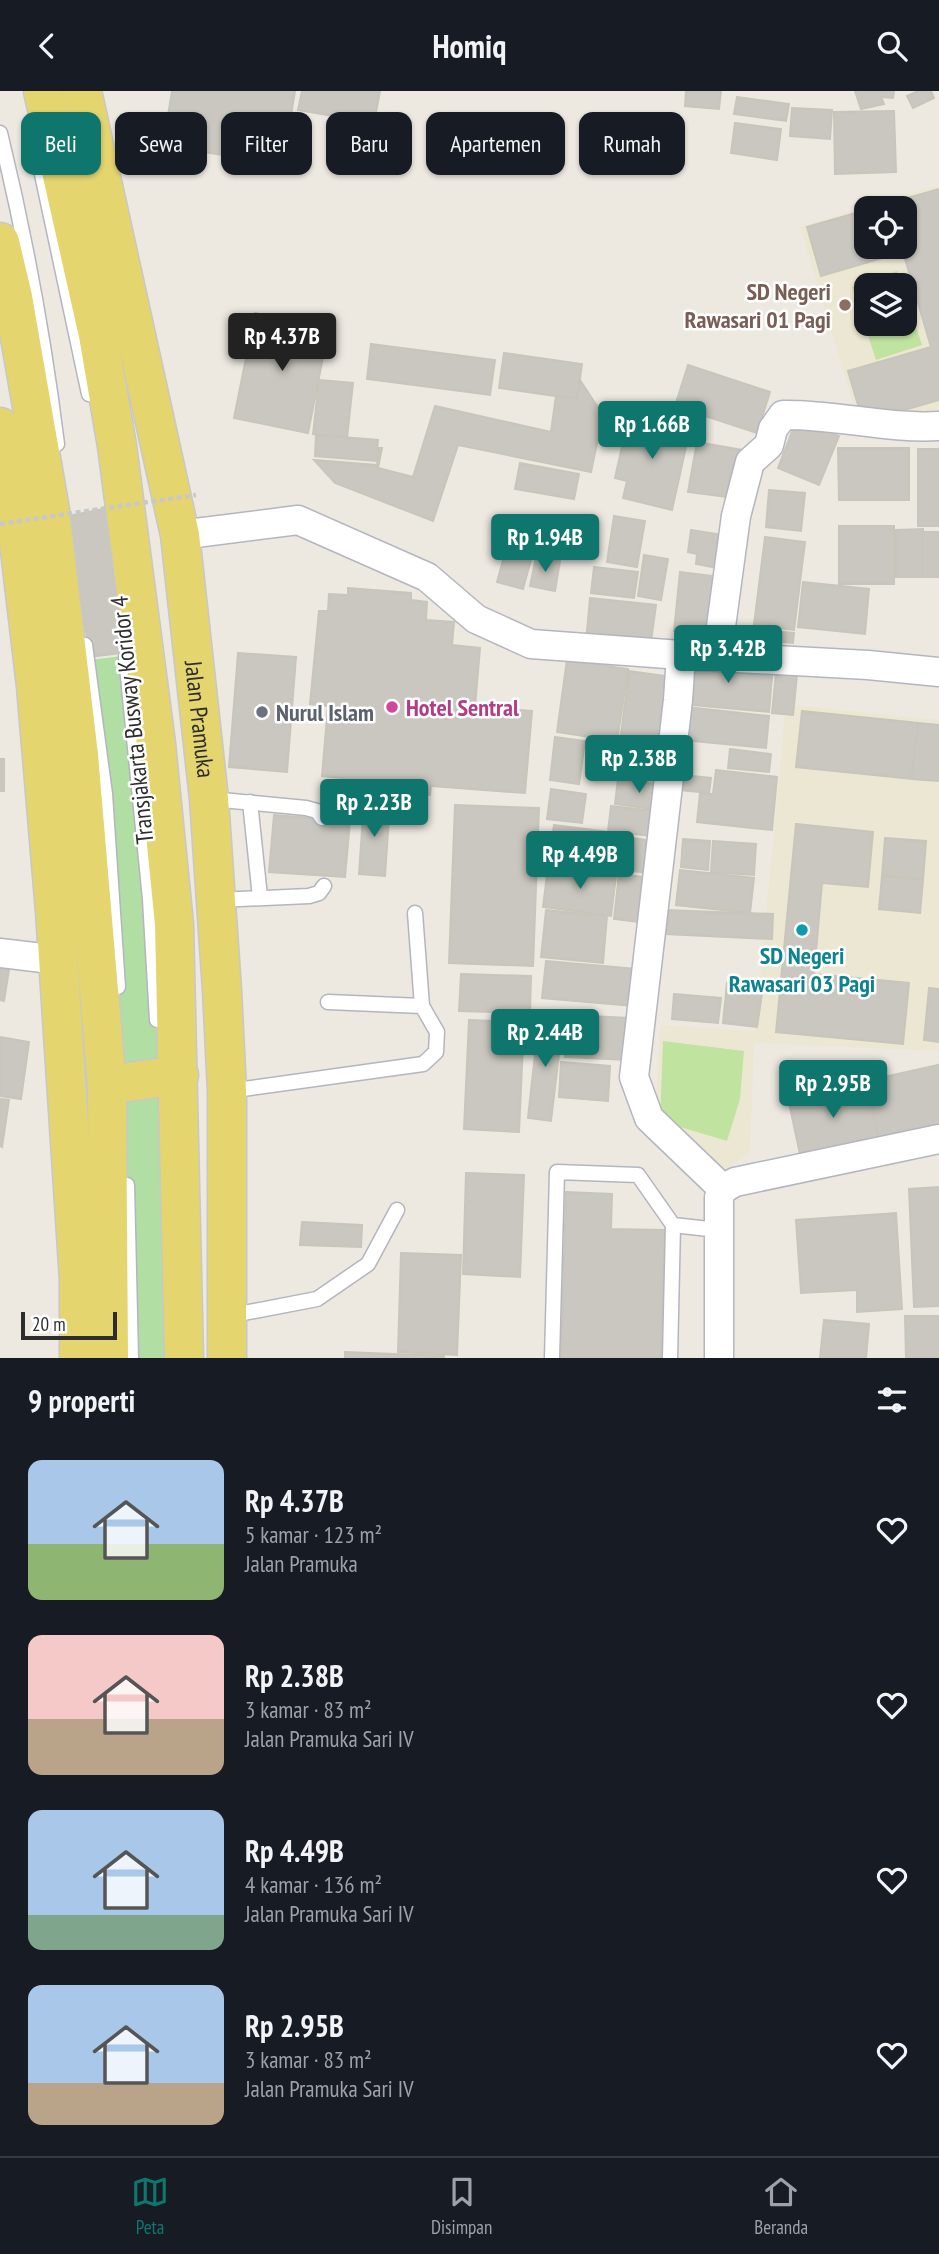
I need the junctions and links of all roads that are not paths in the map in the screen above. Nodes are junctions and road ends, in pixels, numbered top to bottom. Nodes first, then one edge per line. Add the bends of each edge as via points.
1 (63, 91) edge
2 (82, 91) edge
3 (42, 112) edge
4 (0, 133) edge
5 (51, 175) edge
6 (57, 175) edge
7 (0, 242) edge
8 (120, 260) junction
9 (97, 335) junction
10 (90, 403) dead end
11 (939, 426) edge
12 (0, 427) edge
13 (60, 460) dead end
14 (180, 535) junction
15 (83, 632) dead end
16 (124, 640) dead end
17 (681, 655) junction
18 (717, 656) junction
19 (939, 672) edge
20 (36, 686) junction
21 (79, 755) junction
22 (209, 799) junction
23 (250, 802) junction
24 (322, 818) dead end
25 (324, 886) dead end
26 (260, 897) junction
27 (215, 900) junction
28 (415, 913) dead end
29 (0, 953) edge
30 (59, 960) junction
31 (118, 1000) dead end
32 (328, 1002) dead end
33 (422, 1006) junction
34 (158, 1039) dead end
35 (142, 1081) junction
36 (227, 1091) junction
37 (939, 1139) edge
38 (126, 1166) dead end
39 (723, 1189) junction
40 (397, 1210) dead end
41 (673, 1225) junction
42 (718, 1230) junction
43 (226, 1316) junction
44 (79, 1358) edge
45 (109, 1358) edge
46 (131, 1358) edge
47 (184, 1358) edge
48 (227, 1358) edge
49 (552, 1358) edge
50 (670, 1358) edge
51 (719, 1358) edge

1 - 3 main road
2 - 8 main road, Jalan Pramuka
4 - 13 lane via 47,367
5 - 10 lane
6 - 9 main road, Jalan Pramuka
7 - 21 main road, Jalan Pramuka via 50,510
8 - 9 main road
8 - 14 main road, Jalan Pramuka
9 - 35 main road, Jalan Pramuka via 117,446 156,744 174,924
11 - 18 street via 907,428 783,415 769,445 750,462 736,516
12 - 20 main road via 17,522
14 - 17 street via 298,520 427,577 476,619 531,644
14 - 22 main road, Jalan Pramuka
15 - 31 lane, Transjakarta Busway Koridor 4 via 105,794
16 - 34 lane, Transjakarta Busway Koridor 4 via 150,899
17 - 18 street
17 - 39 street via 634,1077 649,1118
18 - 19 street
20 - 21 main road
20 - 30 main road
21 - 35 main road, Jalan Pramuka
22 - 23 lane
22 - 27 main road, Jalan Pramuka
23 - 24 lane via 306,808
23 - 26 lane
25 - 26 lane via 309,896
26 - 27 lane
27 - 36 main road, Jalan Pramuka
28 - 33 lane
29 - 30 street
30 - 44 main road via 79,1280
32 - 33 lane
33 - 36 lane via 438,1032 436,1052 423,1064
35 - 45 main road, Jalan Pramuka
35 - 47 main road, Jalan Pramuka
36 - 43 main road, Jalan Pramuka
37 - 39 street via 734,1182
38 - 46 lane
39 - 42 street
40 - 43 lane via 368,1264 317,1299
41 - 42 lane
41 - 49 lane via 638,1175 556,1172
41 - 50 lane
42 - 51 street
43 - 48 main road, Jalan Pramuka

